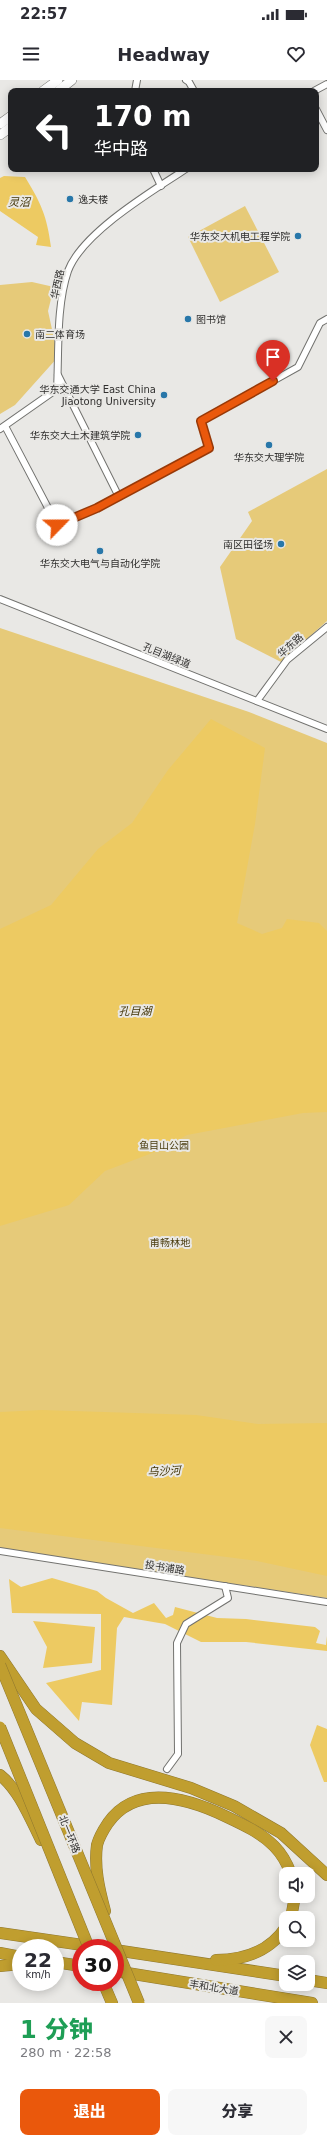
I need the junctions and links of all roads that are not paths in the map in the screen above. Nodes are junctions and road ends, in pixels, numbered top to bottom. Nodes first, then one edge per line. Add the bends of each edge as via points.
1 (58, 80) edge
2 (72, 80) edge
3 (186, 80) edge
4 (47, 88) edge
5 (62, 88) edge
6 (192, 88) edge
7 (319, 115) edge
8 (327, 130) edge
9 (154, 172) edge
10 (182, 172) edge
11 (161, 186) junction
12 (327, 319) edge
13 (58, 374) junction
14 (3, 427) edge
15 (119, 496) junction
16 (0, 598) edge
17 (327, 627) edge
18 (257, 701) junction
19 (327, 729) edge
20 (0, 1551) edge
21 (225, 1586) junction
22 (327, 1602) edge
23 (0, 1656) edge
24 (0, 1665) edge
25 (0, 1727) edge
26 (167, 1769) dead end
27 (0, 1775) edge
28 (288, 1867) edge
29 (327, 1875) edge
30 (78, 1919) junction
31 (0, 1933) edge
32 (110, 1933) junction
33 (279, 1936) edge
34 (86, 1939) edge
35 (72, 1943) edge
36 (124, 1951) edge
37 (0, 1953) edge
38 (12, 1955) edge
39 (190, 1961) junction
40 (12, 1965) edge
41 (0, 1966) edge
42 (124, 1972) edge
43 (279, 1975) edge
44 (315, 1981) edge
45 (327, 1983) edge
46 (240, 1991) junction
47 (139, 2003) edge
48 (280, 2003) edge
49 (312, 2003) edge

1 - 4 street
2 - 5 street
3 - 6 street
7 - 8 street
9 - 11 street
10 - 11 street, 华西路
11 - 13 street, 华西路 via 90,238 69,270 61,318
12 - 15 street via 320,323 298,367 201,421 209,448
13 - 14 street, 华西路 via 57,389
13 - 15 street
14 - 15 street via 57,525
16 - 18 street, 孔目湖绿道
17 - 18 street, 华东路 via 287,660
18 - 19 street, 孔目湖绿道
20 - 21 street, 投书浦路
21 - 22 street, 投书浦路
21 - 26 street via 228,1598 186,1624 177,1643 178,1754
23 - 29 highway via 36,1709 75,1743 109,1763 190,1788 234,1806 281,1833
24 - 32 highway, 北一环路, bridge
25 - 30 highway, bridge
27 - 30 highway, bridge via 12,1788 28,1814
28 - 32 highway, bridge via 274,1846 240,1823 196,1803 175,1798 144,1799 114,1815 98,1843 96,1866
30 - 34 highway, bridge
31 - 35 highway
32 - 47 highway, 北一环路, bridge
33 - 39 highway via 265,1948 246,1957
36 - 39 highway
37 - 38 highway
39 - 43 highway
40 - 41 highway
42 - 46 highway, 丰和北大道
44 - 45 highway
46 - 48 highway
46 - 49 highway, 丰和北大道

